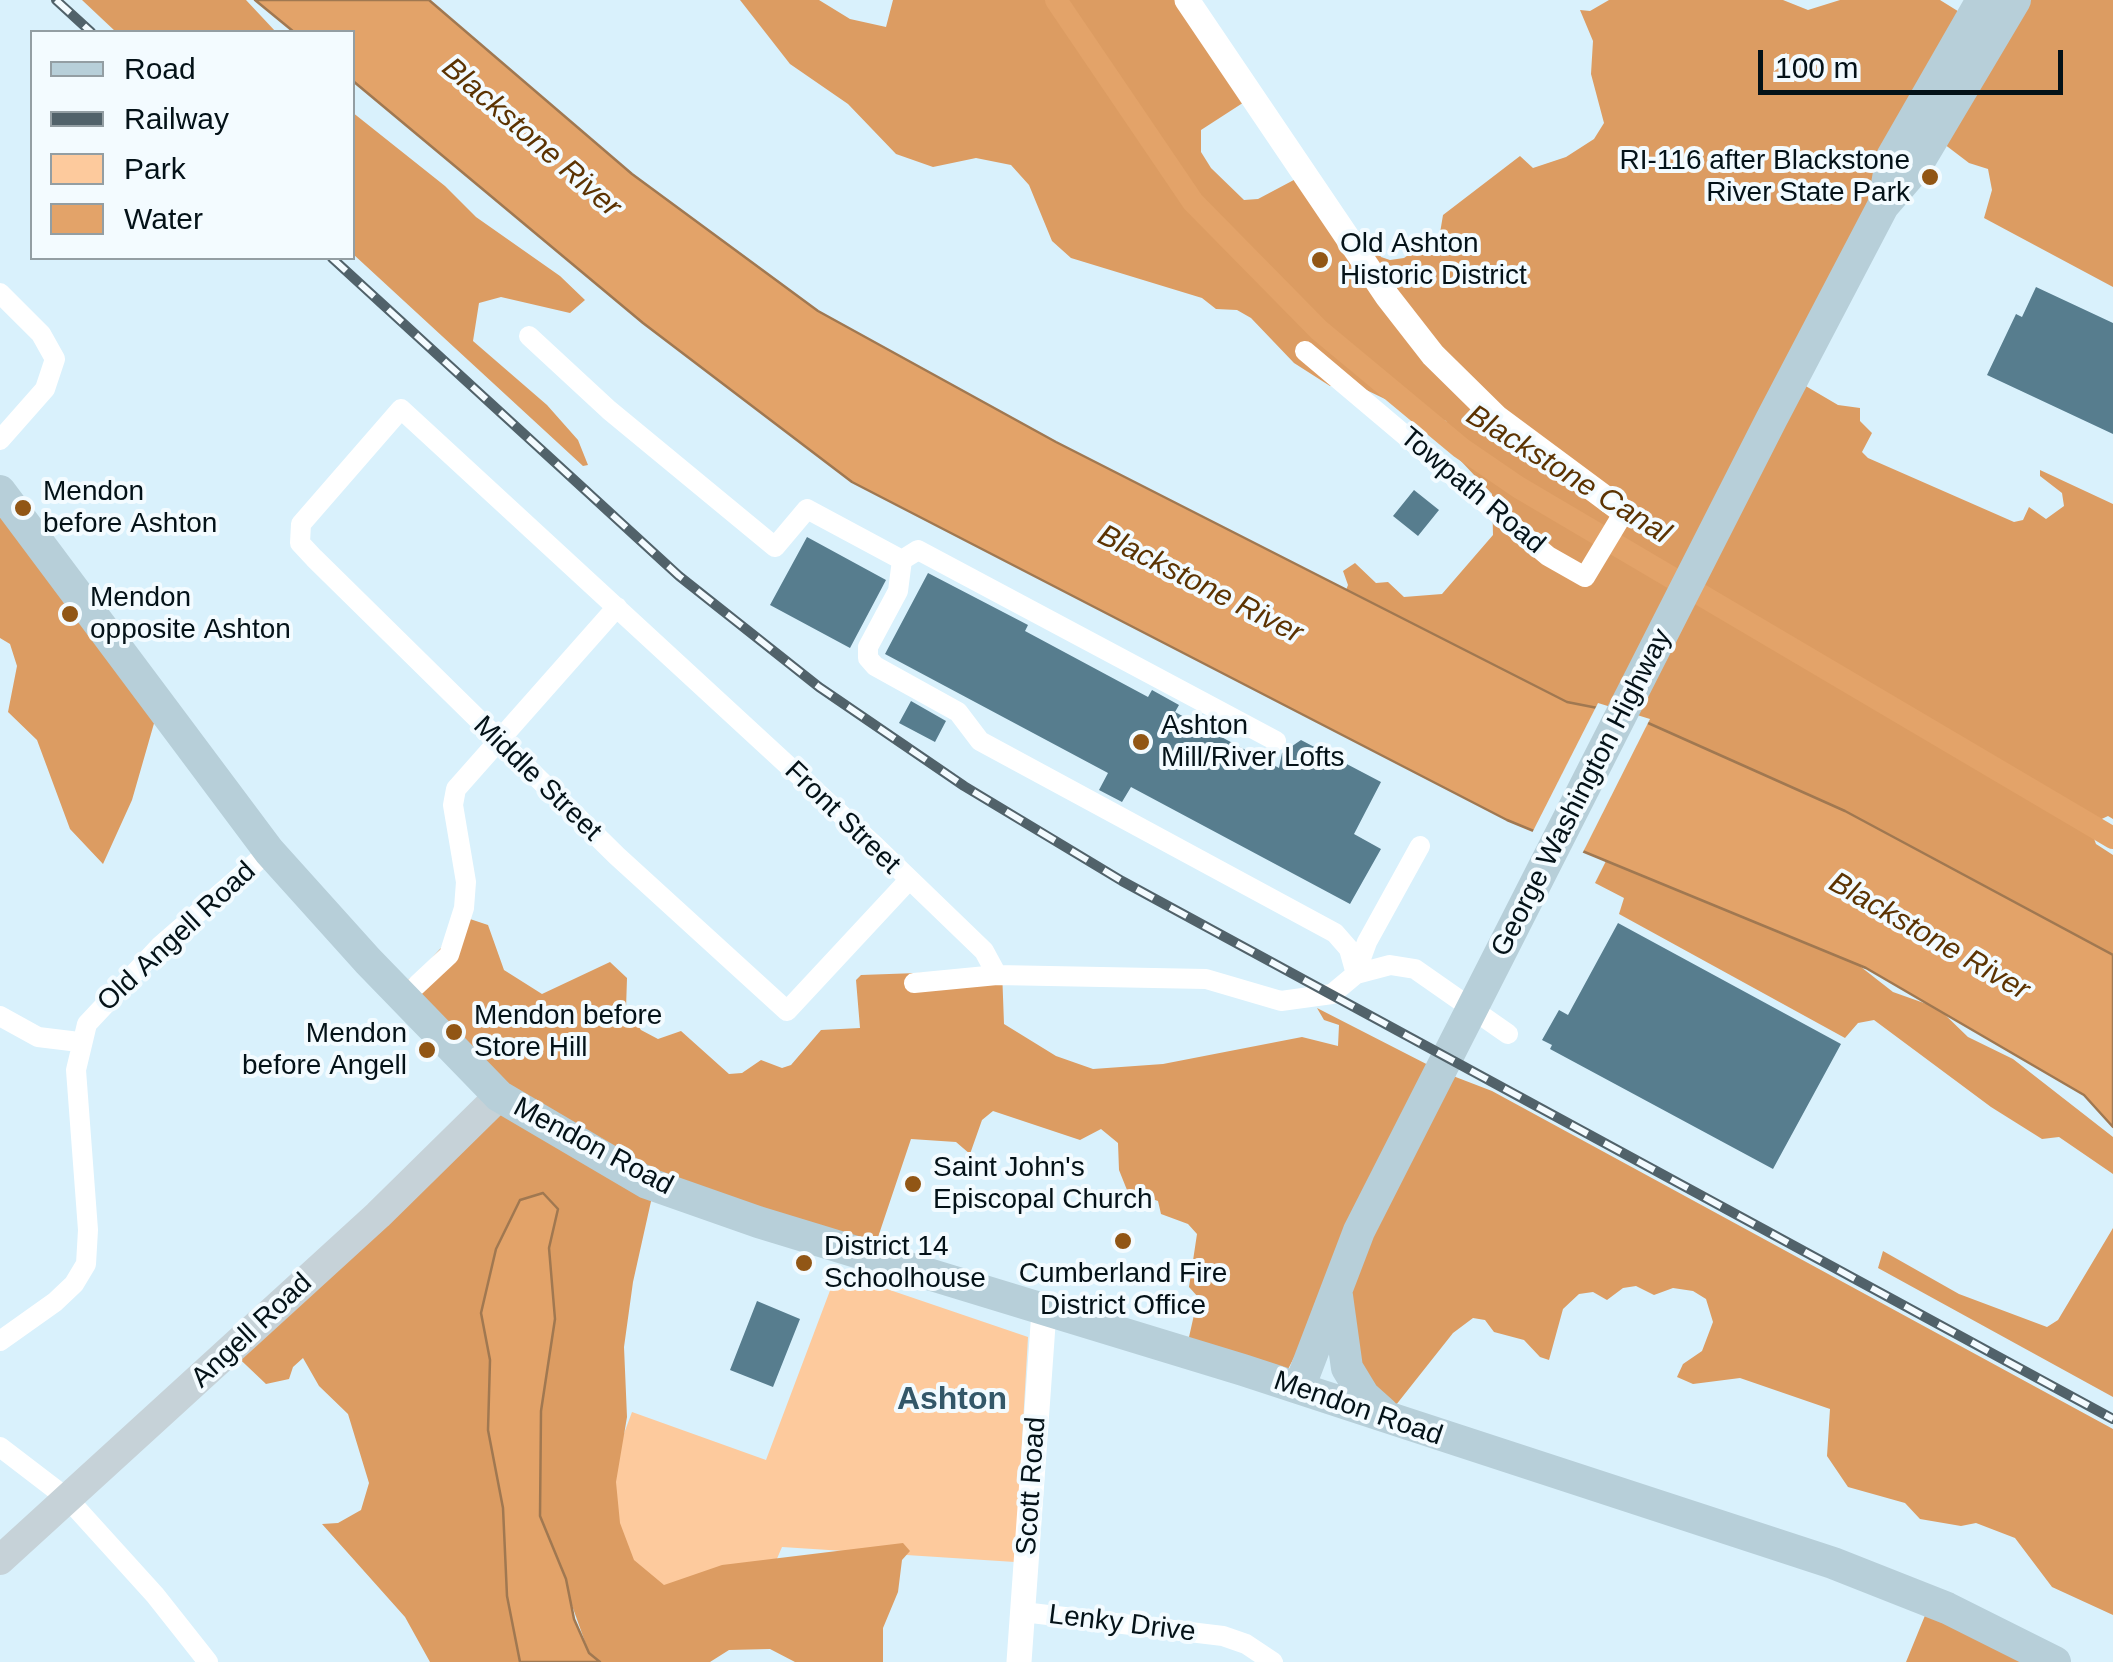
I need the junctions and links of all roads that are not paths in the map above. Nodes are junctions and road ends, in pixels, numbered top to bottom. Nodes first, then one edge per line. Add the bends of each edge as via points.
1 (1187, 0) edge
2 (1988, 4) edge
3 (0, 293) edge
4 (529, 336) dead end
5 (1305, 351) dead end
6 (0, 440) edge
7 (0, 491) edge
8 (1622, 515) joint
9 (299, 536) joint
10 (902, 560) junction
11 (617, 607) junction
12 (1276, 740) dead end
13 (500, 743) junction
14 (1420, 846) dead end
15 (268, 851) junction
16 (908, 881) junction
17 (1356, 974) junction
18 (997, 975) junction
19 (914, 983) dead end
20 (403, 998) junction
21 (0, 1016) edge
22 (1508, 1034) dead end
23 (79, 1042) junction
24 (499, 1096) junction
25 (1336, 1283) junction
26 (1044, 1310) junction
27 (0, 1341) edge
28 (1299, 1388) junction
29 (1404, 1425) junction
30 (0, 1446) edge
31 (68, 1499) junction
32 (0, 1560) edge
33 (1023, 1612) junction
34 (208, 1662) edge
35 (1019, 1662) edge
36 (1273, 1662) edge
37 (2056, 1662) edge

1 - 8 street via 1433,355 1496,416
2 - 25 main road, George Washington Highway via 1914,170 1883,206 1771,420
3 - 6 street via 41,334 55,359 45,390
4 - 10 street via 776,546 806,509
5 - 8 street, Towpath Road via 1548,556 1585,577
7 - 15 main road, Mendon Road
9 - 11 street, Front Street via 310,512 401,409
9 - 13 street, Middle Street
10 - 12 street via 918,550
10 - 17 street via 898,591 868,647 874,666 958,712 980,741 1335,933 1349,949
11 - 13 street
11 - 16 street, Front Street
13 - 16 street, Middle Street via 787,1011
13 - 20 street via 456,789 466,882 449,956
14 - 17 street via 1366,942
15 - 20 main road, Mendon Road
15 - 23 street, Old Angell Road via 101,1005
16 - 18 street, Front Street via 984,951
17 - 18 street via 1332,994 1281,1000 1206,979
17 - 22 street via 1390,965 1415,969
18 - 19 street
20 - 24 main road, Mendon Road
21 - 23 street via 38,1037
23 - 27 street, Old Angell Road via 86,1264 55,1302
24 - 26 main road, Mendon Road via 647,1183
24 - 31 main road, Angell Road
25 - 28 main road, George Washington Highway
25 - 29 main road via 1351,1378 1371,1403
26 - 28 main road, Mendon Road
26 - 33 street, Scott Road
28 - 29 main road, Mendon Road
29 - 37 main road, Mendon Road via 1860,1573
30 - 31 street
31 - 32 main road, Angell Road
31 - 34 street
33 - 35 street, Scott Road
33 - 36 street, Lenky Drive via 1223,1636

